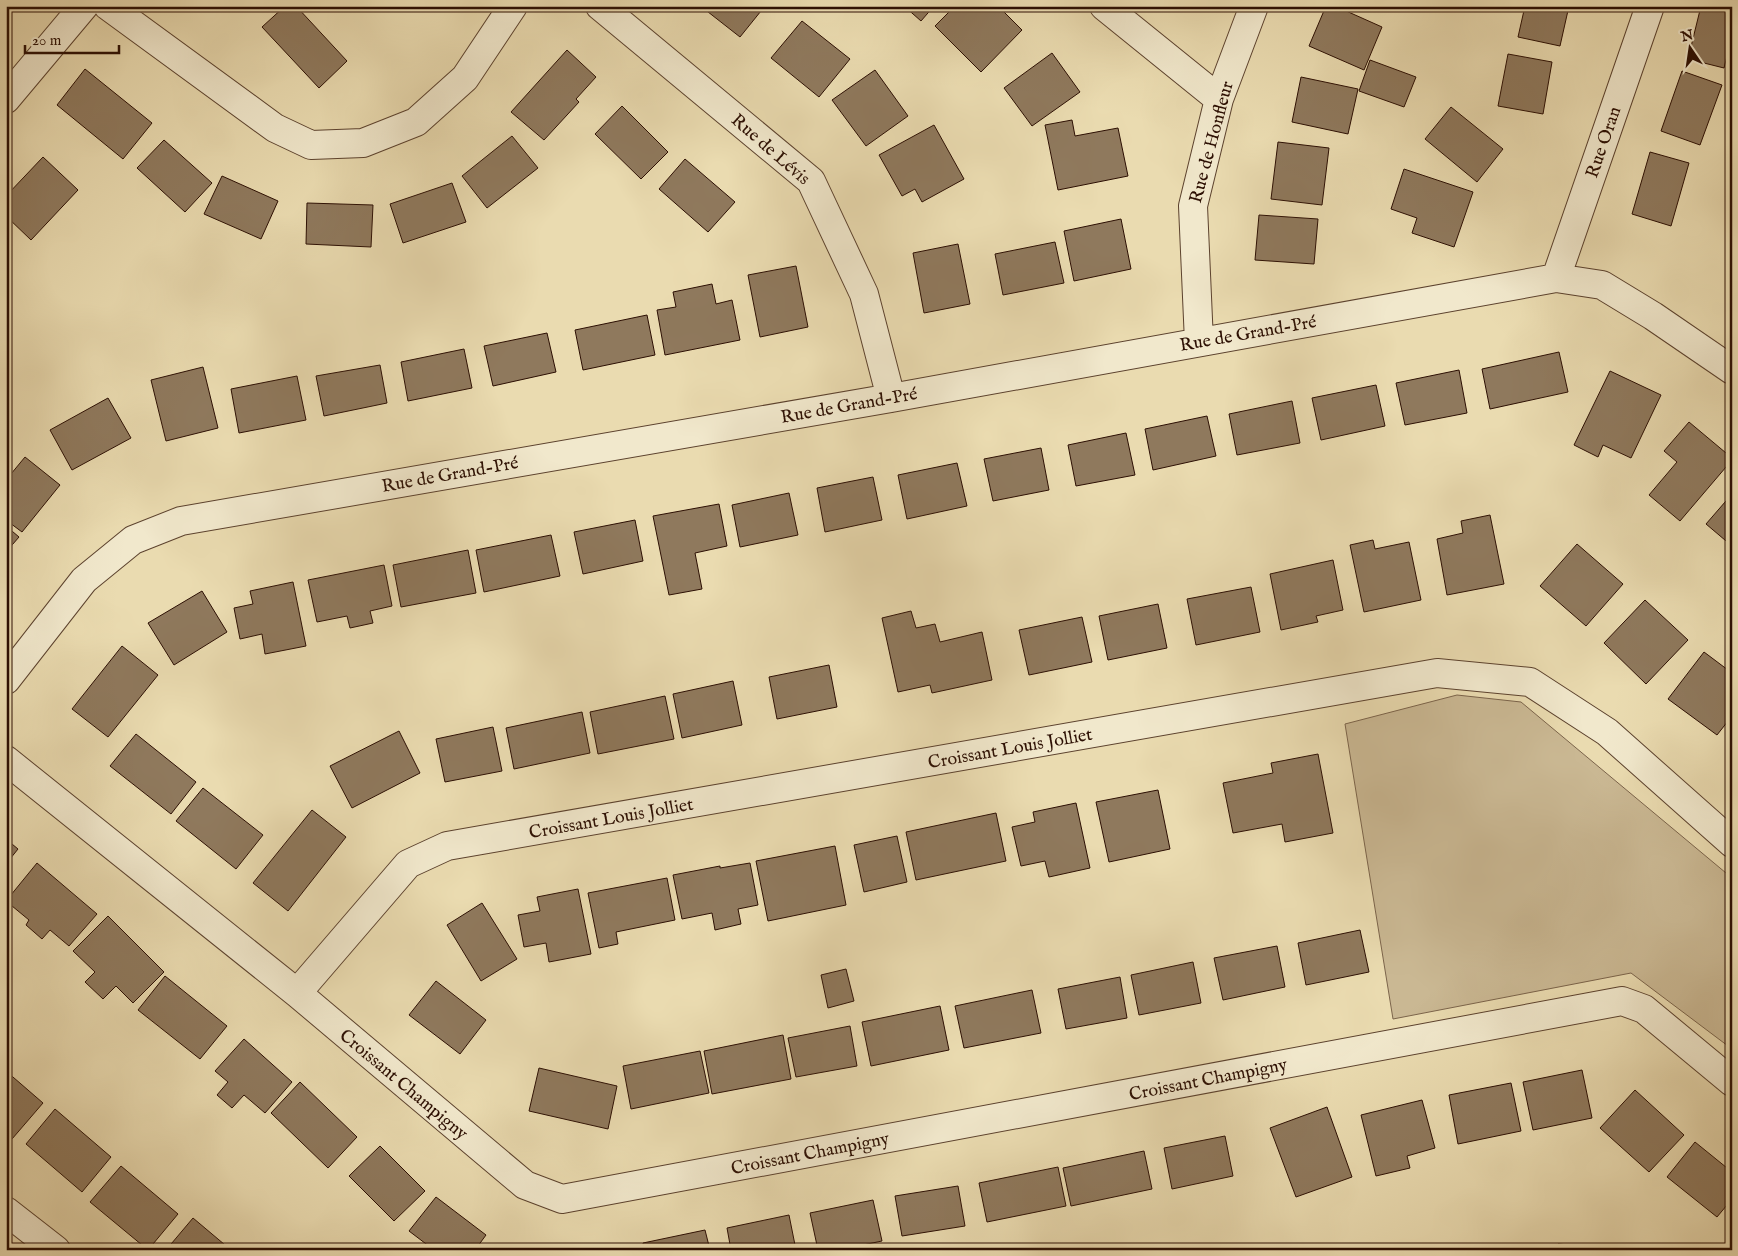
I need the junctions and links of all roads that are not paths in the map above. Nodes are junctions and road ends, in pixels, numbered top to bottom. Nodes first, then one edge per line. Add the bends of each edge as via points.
1 (84, 6) edge
2 (108, 6) edge
3 (514, 6) edge
4 (600, 6) edge
5 (1104, 6) edge
6 (1254, 6) edge
7 (1650, 6) edge
8 (6, 98) edge
9 (1219, 98) junction
10 (1556, 278) junction
11 (1199, 342) junction
12 (1732, 370) edge
13 (891, 398) junction
14 (6, 680) edge
15 (6, 760) edge
16 (1732, 843) edge
17 (297, 993) junction
18 (1732, 1082) edge
19 (6, 1211) edge
20 (56, 1250) edge

1 - 8 street
2 - 3 street via 274,128 311,144 364,143 416,122 465,78
4 - 13 street, Rue de Lévis via 811,181 864,294
5 - 9 street
6 - 9 street, Rue de Honfleur
7 - 10 street, Rue Oran
9 - 11 street, Rue de Honfleur via 1192,206
10 - 11 street, Rue de Grand-Pré
10 - 12 street, Rue de Grand-Pré via 1602,285
11 - 13 street, Rue de Grand-Pré
13 - 14 street, Rue de Grand-Pré via 181,521 133,540 84,580
15 - 17 street, Croissant Champigny
16 - 17 street, Croissant Louis Jolliet via 1607,732 1530,682 1437,673 447,846 408,864
17 - 18 street, Croissant Champigny via 524,1185 562,1199 1622,1001 1644,1009
19 - 20 street

